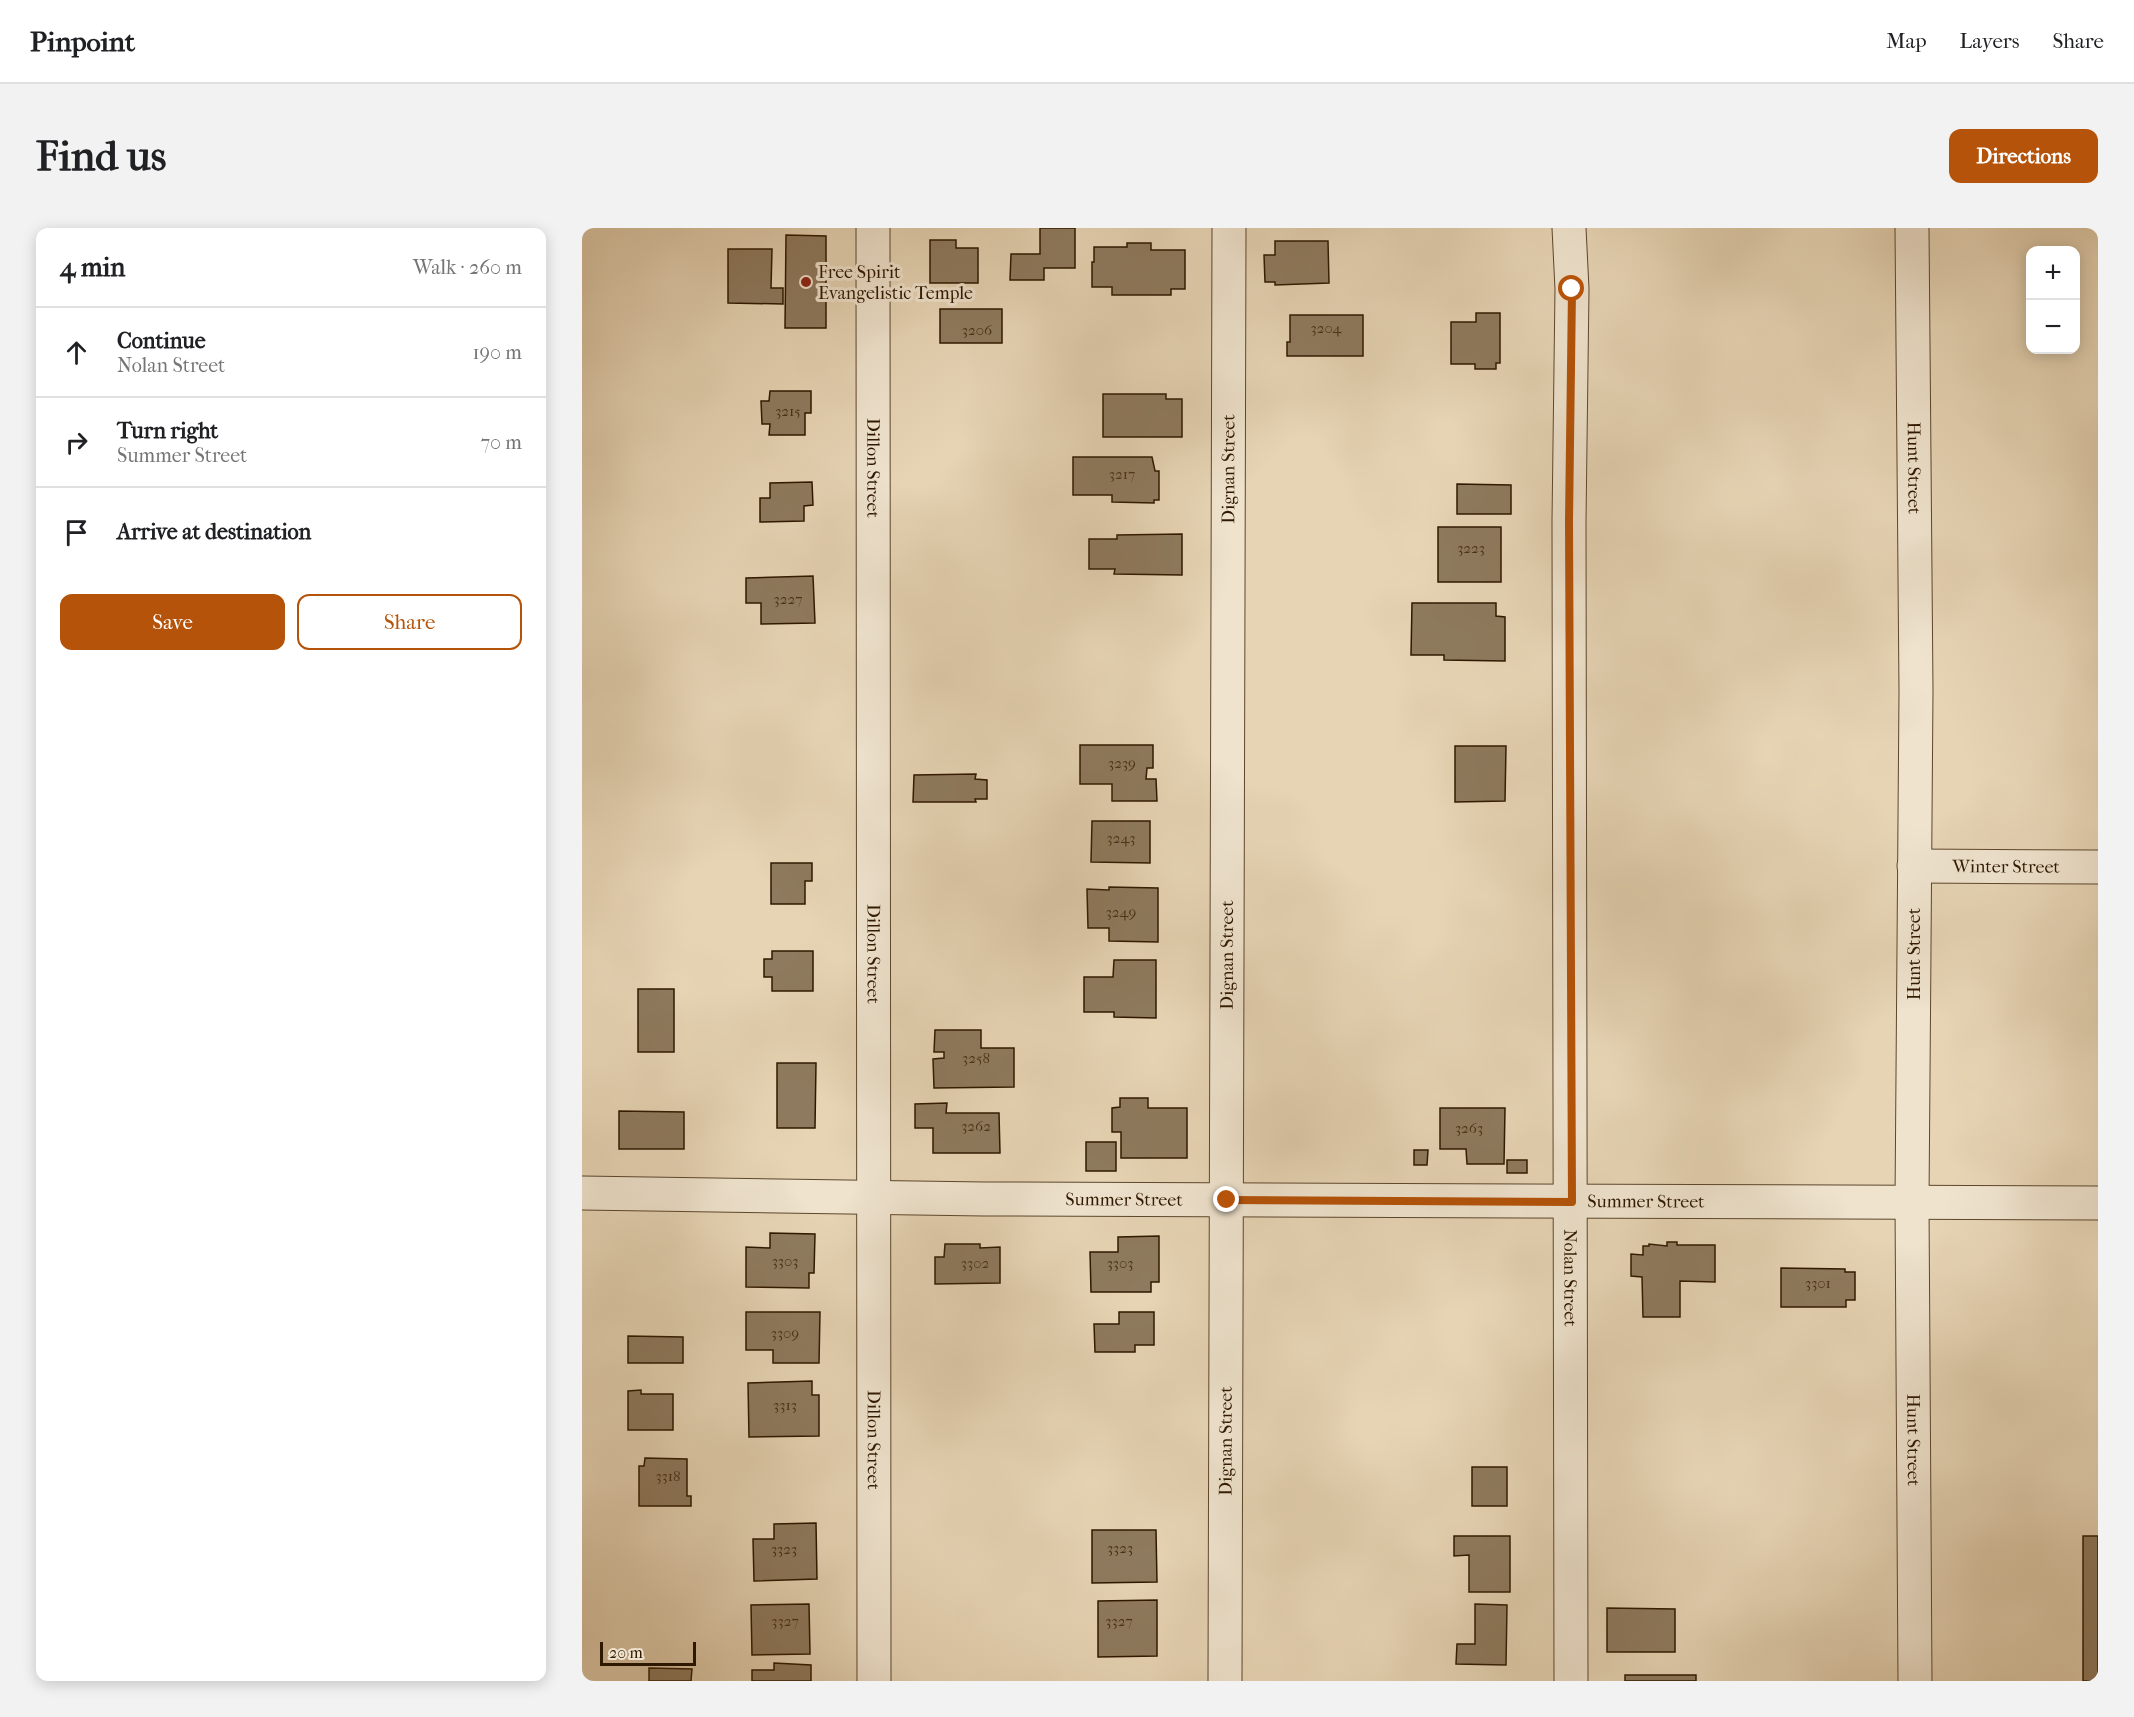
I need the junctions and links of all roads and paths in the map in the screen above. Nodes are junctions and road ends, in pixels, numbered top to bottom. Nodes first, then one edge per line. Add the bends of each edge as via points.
1 (873, 228) edge
2 (1229, 228) edge
3 (1569, 228) edge
4 (1912, 228) edge
5 (1914, 866) junction
6 (2098, 867) edge
7 (582, 1193) edge
8 (874, 1197) junction
9 (1227, 1200) junction
10 (1572, 1202) junction
11 (1912, 1203) junction
12 (2098, 1203) edge
13 (874, 1681) edge
14 (1224, 1681) edge
15 (1571, 1681) edge
16 (1915, 1681) edge

1 - 8 street, Dillon Street
2 - 9 street, Dignan Street
3 - 10 street, Nolan Street
4 - 5 street, Hunt Street
5 - 6 street, Winter Street
5 - 11 street, Hunt Street
7 - 8 street, Summer Street
8 - 9 street, Summer Street
8 - 13 street, Dillon Street
9 - 10 street, Summer Street
9 - 14 street, Dignan Street
10 - 11 street, Summer Street
10 - 15 street, Nolan Street
11 - 12 street, Summer Street
11 - 16 street, Hunt Street

